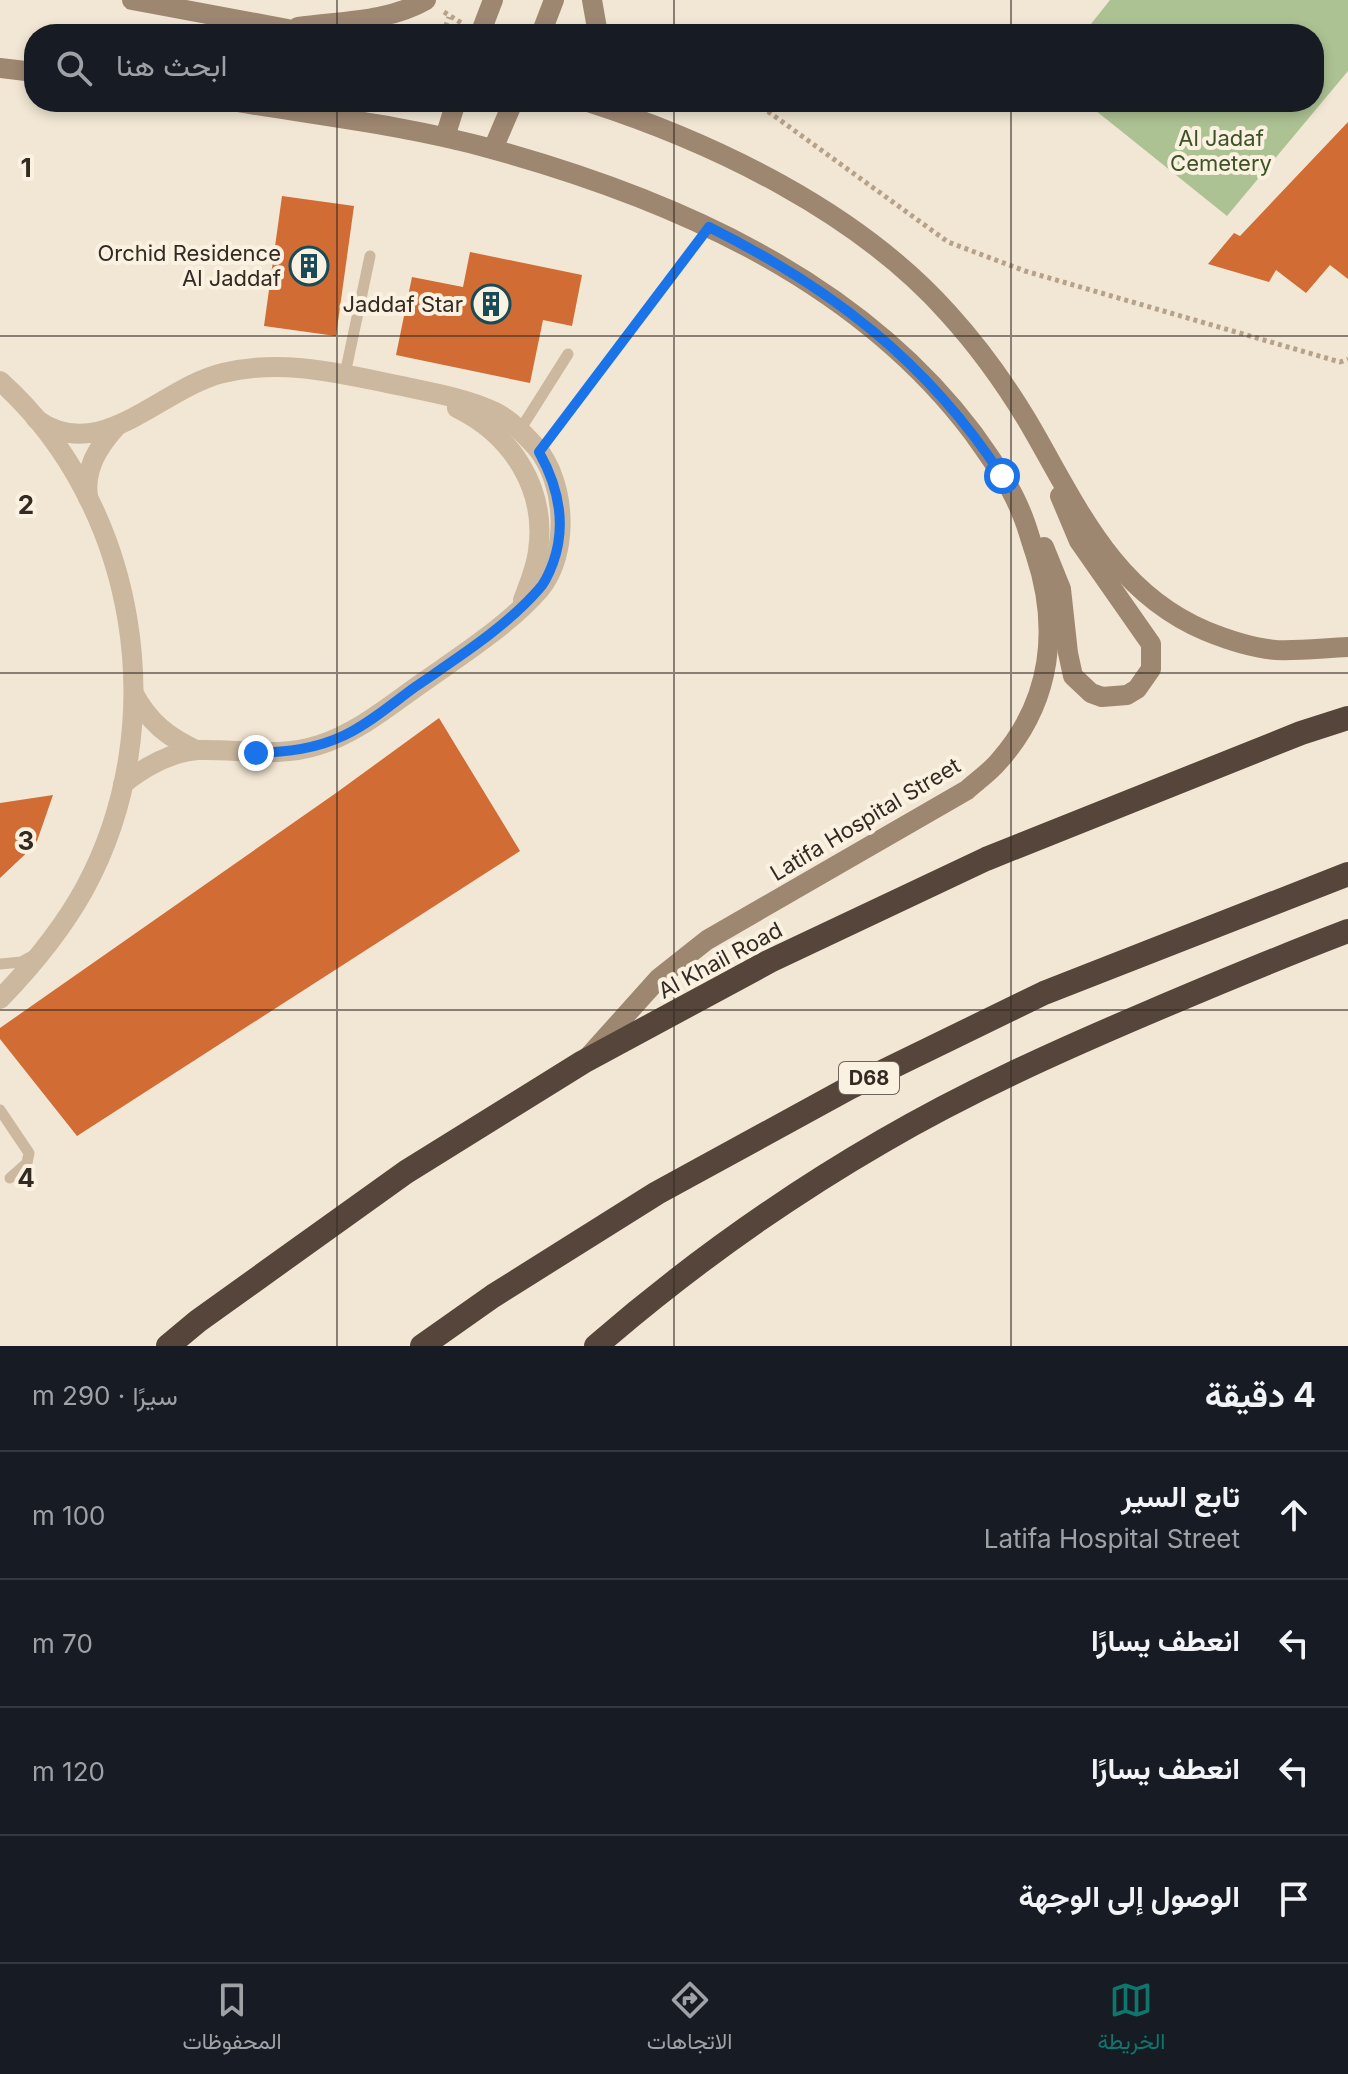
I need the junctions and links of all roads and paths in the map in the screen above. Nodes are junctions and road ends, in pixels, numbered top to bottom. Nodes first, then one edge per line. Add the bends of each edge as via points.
1 (132, 0) edge
2 (493, 0) edge
3 (554, 0) edge
4 (592, 0) edge
5 (433, 4) edge
6 (449, 17) junction
7 (259, 24) edge
8 (326, 24) edge
9 (447, 24) edge
10 (463, 24) edge
11 (484, 24) edge
12 (545, 24) edge
13 (596, 24) edge
14 (24, 65) edge
15 (0, 67) edge
16 (24, 71) edge
17 (296, 112) edge
18 (453, 112) edge
19 (509, 112) edge
20 (619, 112) edge
21 (635, 112) edge
22 (769, 112) edge
23 (640, 119) junction
24 (445, 137) junction
25 (493, 149) junction
26 (709, 227) junction
27 (370, 256) dead end
28 (568, 354) dead end
29 (1348, 359) edge
30 (345, 374) junction
31 (0, 381) edge
32 (421, 390) junction
33 (36, 419) junction
34 (116, 427) junction
35 (520, 430) junction
36 (539, 452) junction
37 (1059, 479) junction
38 (88, 498) junction
39 (1021, 510) junction
40 (521, 606) junction
41 (1348, 647) edge
42 (134, 694) junction
43 (1348, 718) edge
44 (196, 750) junction
45 (123, 784) junction
46 (1348, 874) edge
47 (1348, 931) edge
48 (46, 948) junction
49 (0, 964) edge
50 (0, 999) edge
51 (583, 1062) junction
52 (0, 1110) edge
53 (10, 1178) dead end
54 (168, 1346) edge
55 (422, 1346) edge
56 (596, 1346) edge

1 - 7 main road
2 - 11 main road
3 - 12 main road
4 - 13 main road
5 - 6 path
5 - 8 main road
6 - 9 path
6 - 10 path
14 - 15 main road
15 - 16 main road
17 - 24 main road, Latifa Hospital Street
18 - 24 main road
19 - 25 main road
20 - 23 main road
21 - 23 main road
22 - 29 path via 948,242 1136,304 1340,362
23 - 37 main road via 781,186 848,224 901,265 990,364
24 - 25 main road, Latifa Hospital Street
25 - 26 main road, Latifa Hospital Street via 630,193
26 - 36 path
26 - 39 main road, Latifa Hospital Street via 803,279 904,357 981,444
27 - 30 lane
28 - 35 lane
30 - 32 street
30 - 34 street via 293,366 221,373 186,386
31 - 33 street
32 - 35 street via 470,402
32 - 40 street via 490,428 525,471 539,525 538,553
33 - 34 street via 49,429 74,434
33 - 38 street
34 - 38 street via 90,468
35 - 36 street
36 - 40 street via 553,477 560,534 541,587
37 - 39 main road via 1071,527 1151,644 1151,669 1137,689 1102,697 1073,676 1061,589
37 - 41 main road via 1115,566 1153,602 1188,624 1230,641 1275,650
38 - 42 street via 111,552 126,608
39 - 51 main road, Latifa Hospital Street via 1049,608 1049,650 1029,716 998,762 967,790 707,940 659,978
40 - 44 street via 458,658 346,734 287,752
42 - 44 street via 159,728
42 - 45 street
43 - 51 highway, Al Khail Road via 986,859 770,961
44 - 45 street via 156,763
45 - 48 street via 85,887
46 - 55 highway, D68 via 1044,993 849,1088 657,1193
47 - 56 highway via 1078,1042 934,1113 755,1222
48 - 49 lane via 21,962
48 - 50 street
51 - 54 highway, Al Khail Road via 406,1172
52 - 53 lane via 29,1153 27,1163

